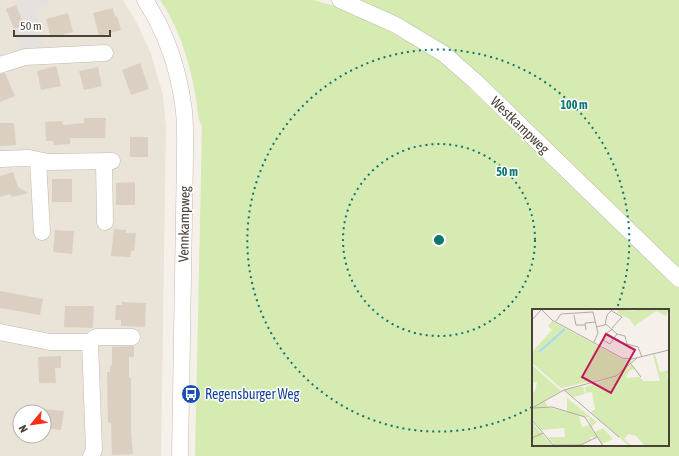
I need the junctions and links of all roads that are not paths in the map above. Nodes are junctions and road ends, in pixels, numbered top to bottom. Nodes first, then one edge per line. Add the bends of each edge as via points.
1 (145, 0) edge
2 (340, 0) edge
3 (105, 53) dead end
4 (0, 66) edge
5 (0, 159) edge
6 (38, 160) junction
7 (105, 222) dead end
8 (42, 232) dead end
9 (679, 279) edge
10 (0, 332) edge
11 (132, 337) dead end
12 (90, 342) junction
13 (91, 456) edge
14 (180, 456) edge

1 - 14 street, Vennkampweg via 173,59 184,114
2 - 9 street, Westkampweg via 396,25 444,54
3 - 4 street via 25,57
5 - 6 street
6 - 7 street via 108,161
6 - 8 street
10 - 12 street via 50,342
11 - 12 street via 96,337
12 - 13 street via 94,450

